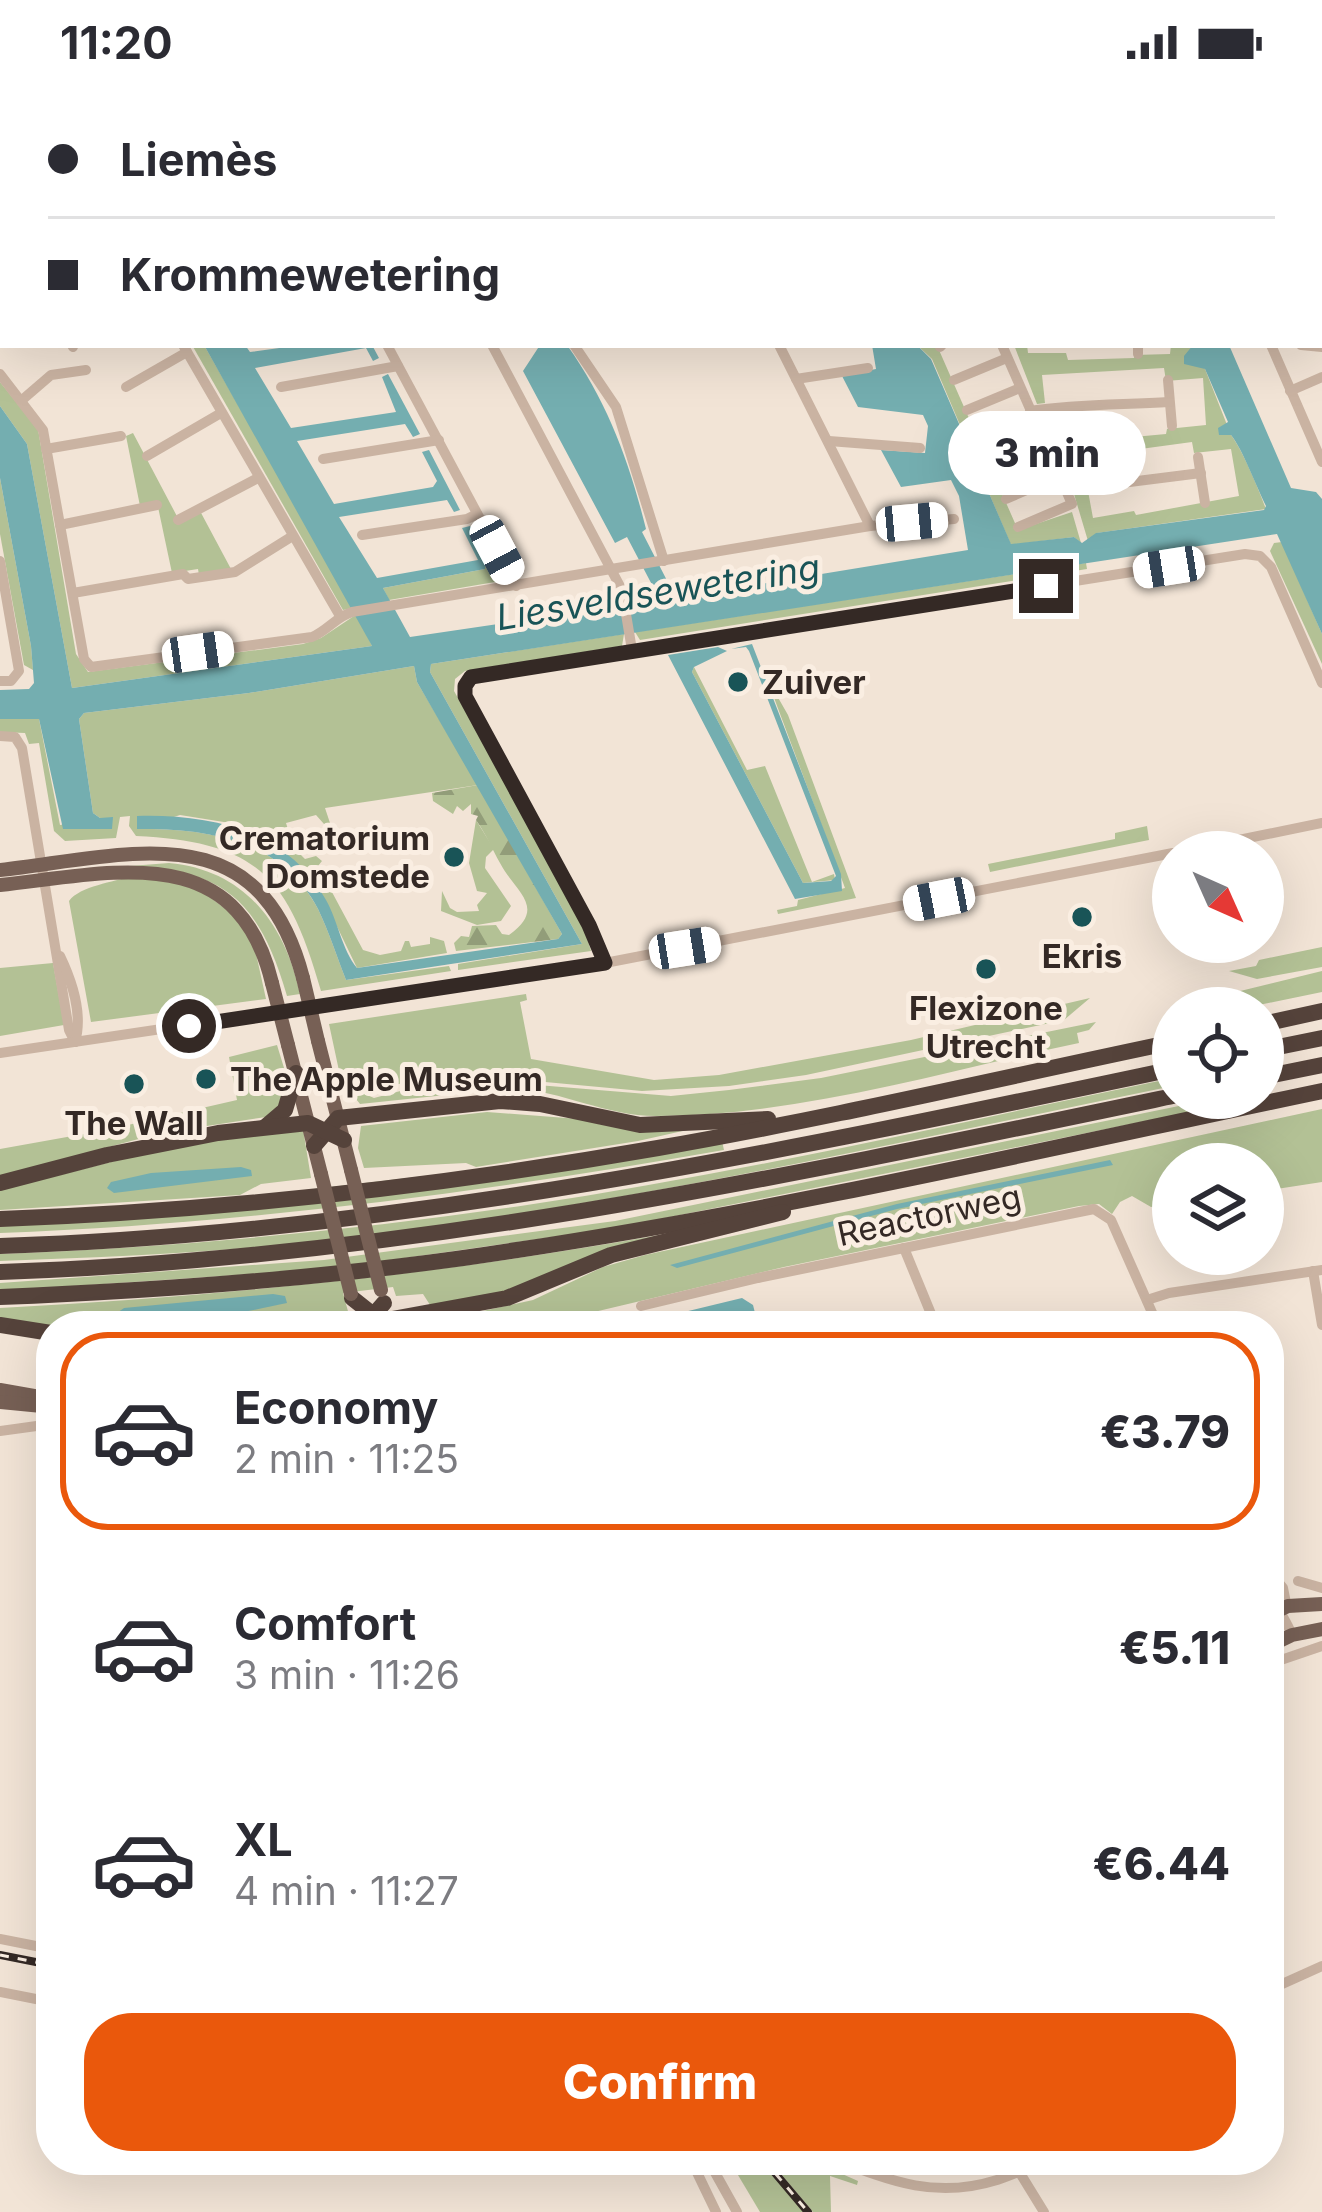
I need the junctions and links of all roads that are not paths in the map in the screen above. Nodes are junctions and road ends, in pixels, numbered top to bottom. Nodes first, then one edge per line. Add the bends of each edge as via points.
1 (389, 348) edge
2 (494, 348) edge
3 (576, 348) edge
4 (780, 348) edge
5 (1272, 348) edge
6 (185, 349) edge
7 (1005, 351) edge
8 (398, 366) junction
9 (868, 368) dead end
10 (86, 370) dead end
11 (0, 374) edge
12 (1322, 377) edge
13 (796, 379) junction
14 (954, 380) dead end
15 (1168, 380) dead end
16 (126, 387) dead end
17 (281, 387) dead end
18 (1020, 388) junction
19 (1290, 392) junction
20 (22, 400) junction
21 (1169, 402) junction
22 (967, 410) dead end
23 (221, 413) junction
24 (1031, 414) junction
25 (1172, 427) dead end
26 (121, 436) dead end
27 (980, 439) dead end
28 (439, 440) junction
29 (830, 440) junction
30 (1046, 447) junction
31 (920, 448) dead end
32 (46, 449) junction
33 (147, 456) dead end
34 (1198, 457) dead end
35 (323, 459) dead end
36 (1322, 462) edge
37 (993, 469) dead end
38 (1201, 473) junction
39 (1059, 476) junction
40 (258, 478) junction
41 (1066, 490) junction
42 (1006, 499) dead end
43 (1205, 502) dead end
44 (157, 506) dead end
45 (477, 514) junction
46 (953, 519) dead end
47 (178, 520) dead end
48 (60, 525) junction
49 (871, 526) junction
50 (1018, 527) dead end
51 (362, 535) dead end
52 (291, 537) junction
53 (0, 561) edge
54 (661, 562) junction
55 (612, 570) junction
56 (516, 586) junction
57 (73, 593) junction
58 (346, 614) junction
59 (631, 644) junction
60 (0, 681) edge
61 (1322, 683) edge
62 (0, 736) edge
63 (1322, 823) edge
64 (1283, 831) edge
65 (1152, 858) edge
66 (0, 870) edge
67 (44, 873) junction
68 (0, 885) edge
69 (605, 963) junction
70 (1322, 1011) edge
71 (1284, 1019) edge
72 (1322, 1038) edge
73 (75, 1042) junction
74 (1152, 1046) edge
75 (1284, 1046) edge
76 (0, 1053) edge
77 (1322, 1065) edge
78 (296, 1073) junction
79 (1152, 1073) edge
80 (1284, 1073) edge
81 (1322, 1090) edge
82 (1152, 1100) edge
83 (805, 1120) junction
84 (324, 1123) junction
85 (264, 1127) junction
86 (344, 1140) joint
87 (314, 1146) joint
88 (882, 1182) junction
89 (0, 1183) edge
90 (0, 1219) edge
91 (0, 1246) edge
92 (904, 1248) junction
93 (1318, 1270) edge
94 (0, 1271) edge
95 (352, 1296) joint
96 (0, 1297) edge
97 (1147, 1300) junction
98 (641, 1306) dead end
99 (376, 1311) edge
100 (384, 1311) edge
101 (424, 1311) edge
102 (930, 1311) edge
103 (1152, 1311) edge
104 (0, 1325) edge
105 (1322, 1325) edge
106 (36, 1331) edge
107 (0, 1390) edge
108 (36, 1399) edge
109 (0, 1402) edge
110 (36, 1403) edge
111 (36, 1426) edge
112 (0, 1431) edge
113 (1302, 1584) dead end
114 (1322, 1588) edge
115 (1322, 1604) edge
116 (1284, 1611) edge
117 (1284, 1620) edge
118 (1322, 1629) edge
119 (1292, 1635) junction
120 (1284, 1639) edge
121 (1322, 1646) edge
122 (1284, 1659) edge
123 (0, 1939) edge
124 (36, 1946) edge
125 (1322, 1966) edge
126 (1284, 1983) edge
127 (0, 1991) edge
128 (36, 1999) edge
129 (698, 2175) edge
130 (716, 2175) edge
131 (874, 2175) edge
132 (1011, 2175) edge
133 (1023, 2175) edge
134 (716, 2212) edge
135 (736, 2212) edge
136 (1044, 2212) edge

1 - 8 street
2 - 55 street
3 - 54 street via 616,407
4 - 13 street
5 - 19 street
6 - 16 street
6 - 23 street
7 - 14 street
7 - 18 street
8 - 17 street
8 - 28 street
9 - 13 street
10 - 20 street via 51,375
11 - 20 street
12 - 19 street
13 - 29 street
15 - 21 street
18 - 22 street
18 - 24 street
19 - 36 street
20 - 32 street via 40,422
21 - 24 street via 1096,402
21 - 25 street
23 - 33 street
23 - 40 street
24 - 27 street
24 - 30 street
26 - 32 street
28 - 35 street
28 - 45 street
29 - 31 street
29 - 49 street
30 - 37 street
30 - 39 street
32 - 48 street
34 - 38 street
38 - 41 street
38 - 43 street
39 - 41 street
39 - 42 street
40 - 47 street
40 - 52 street
41 - 50 street via 1072,504
44 - 48 street
45 - 51 street
45 - 56 street
46 - 49 street
48 - 57 street
49 - 54 street
52 - 57 street via 236,572
52 - 58 street
53 - 60 street via 19,671
54 - 55 street
55 - 56 street
55 - 59 street
56 - 58 street
57 - 58 street via 91,667 312,637
59 - 61 street via 1245,554 1271,567
59 - 69 street via 471,677 465,686
62 - 67 street via 15,737 22,748
63 - 64 street
65 - 69 street
66 - 67 main road
67 - 68 main road
67 - 73 street
67 - 78 main road, bridge via 156,872 221,895 260,943
67 - 84 main road, bridge via 152,854 214,862 252,883 278,912 303,978
69 - 73 street
70 - 71 highway
72 - 75 highway
73 - 76 street
74 - 83 highway
77 - 80 highway
78 - 84 main road
78 - 85 highway via 285,1110
79 - 91 highway via 503,1200
81 - 88 highway
82 - 94 highway via 737,1186 468,1231 260,1255
83 - 84 highway via 640,1124 500,1101
83 - 90 highway via 319,1197
84 - 85 highway
84 - 86 highway
84 - 87 highway
85 - 89 highway
86 - 100 main road, bridge
87 - 95 main road, bridge
88 - 96 highway via 512,1251 232,1283
88 - 101 highway via 611,1255 507,1298
92 - 97 street, Reactorweg via 1099,1210
92 - 98 street, Reactorweg
92 - 102 street
93 - 97 street
93 - 105 street
95 - 99 highway
97 - 103 street, Reactorweg
104 - 106 highway
107 - 108 main road
109 - 110 main road
111 - 112 street
113 - 114 street
115 - 116 main road
117 - 119 street
118 - 119 main road
119 - 120 main road
121 - 122 street
123 - 124 street
125 - 126 street
127 - 128 street
129 - 134 street
130 - 135 street
131 - 132 street via 933,2191
133 - 136 street

